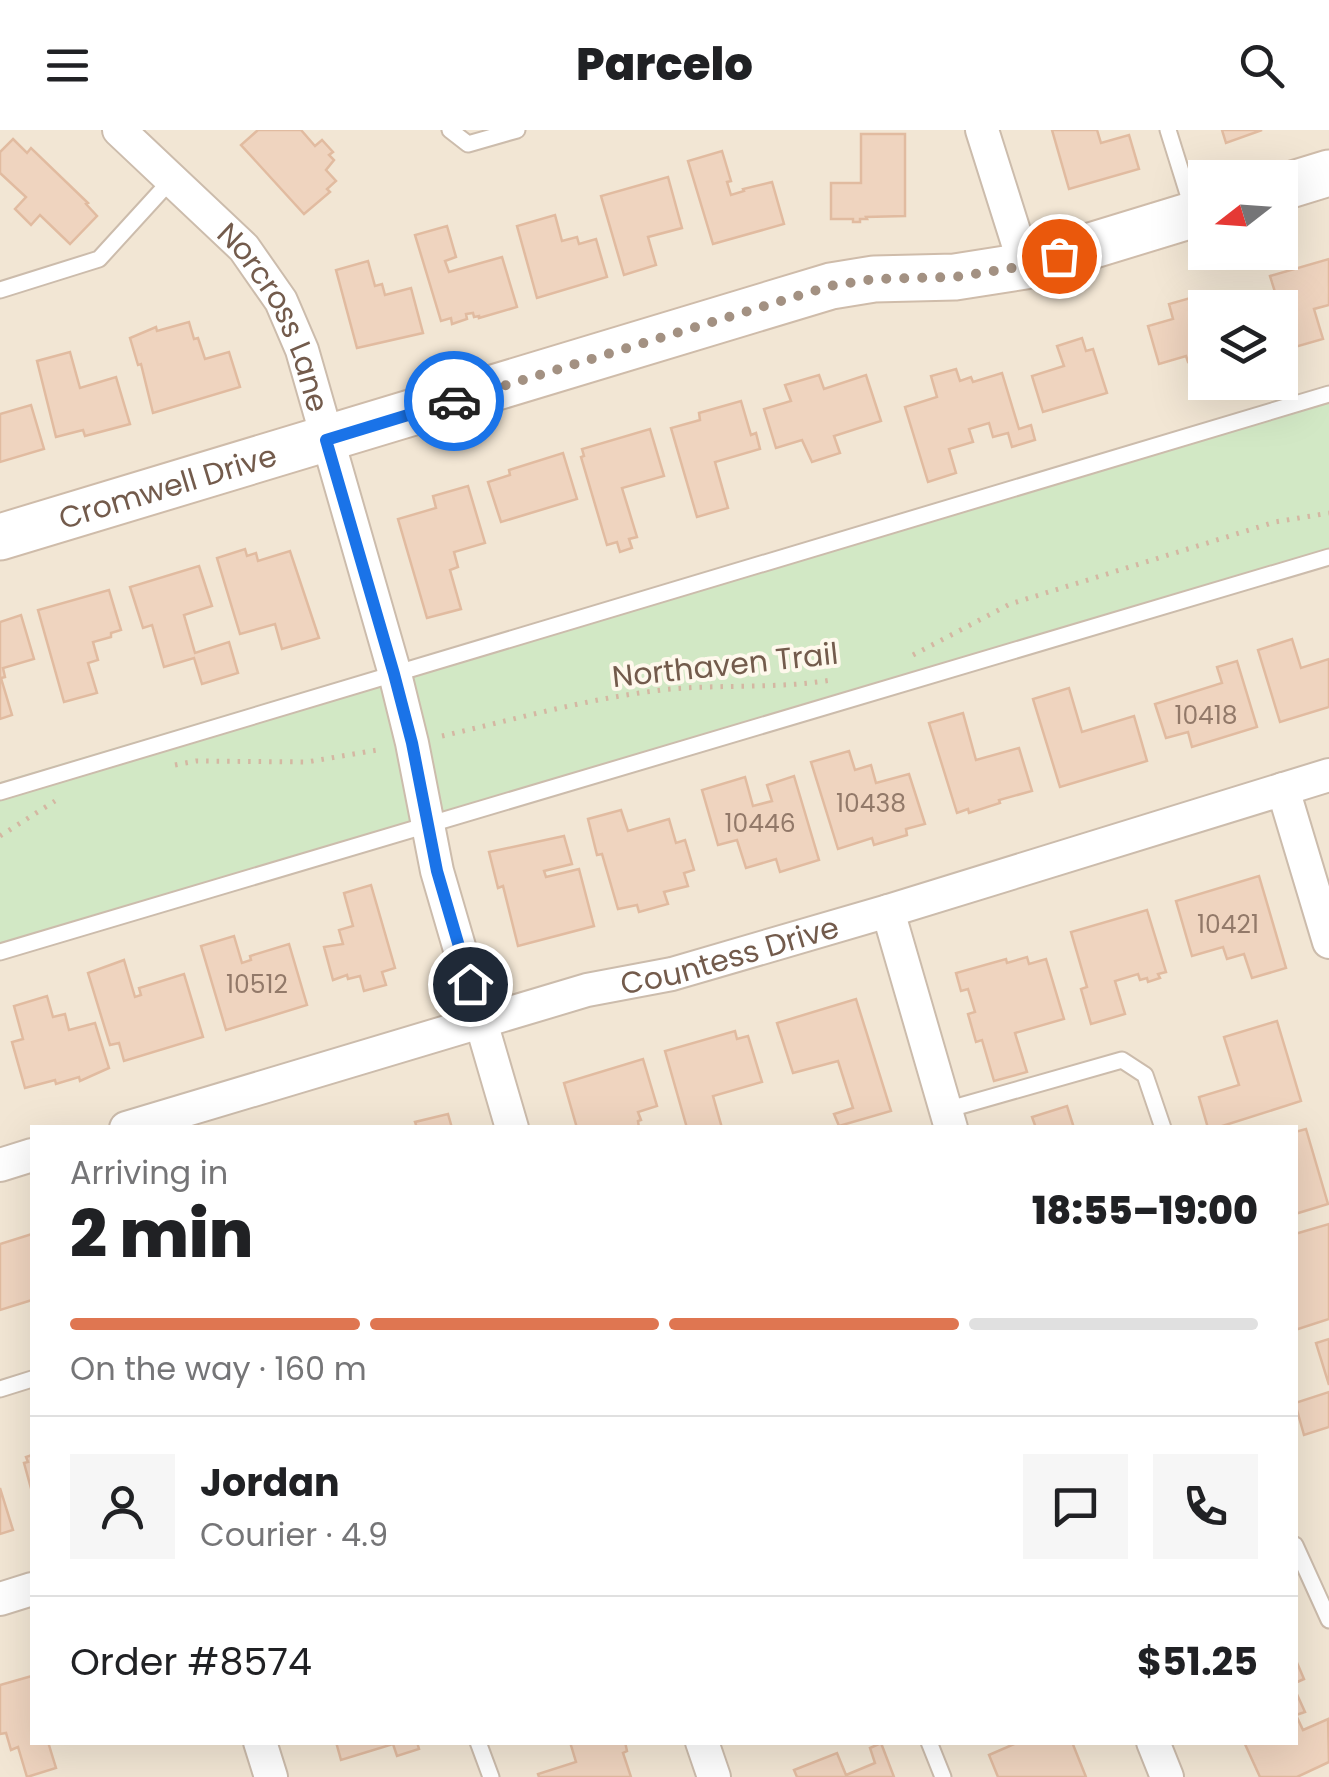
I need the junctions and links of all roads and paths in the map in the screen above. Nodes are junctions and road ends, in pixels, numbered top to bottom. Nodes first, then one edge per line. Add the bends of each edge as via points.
1 (119, 130) edge
2 (450, 130) edge
3 (517, 130) edge
4 (982, 130) edge
5 (1168, 130) edge
6 (1329, 173) edge
7 (172, 180) junction
8 (1188, 181) edge
9 (1298, 182) edge
10 (1188, 216) edge
11 (1025, 266) junction
12 (0, 290) edge
13 (1329, 394) edge
14 (326, 440) junction
15 (1329, 513) edge
16 (0, 537) edge
17 (1329, 558) edge
18 (898, 660) dead end
19 (394, 674) junction
20 (844, 677) dead end
21 (412, 743) junction
22 (165, 767) dead end
23 (1329, 775) edge
24 (1283, 789) junction
25 (0, 792) edge
26 (59, 799) dead end
27 (428, 824) junction
28 (0, 836) edge
29 (888, 911) junction
30 (1329, 942) edge
31 (0, 952) edge
32 (480, 1022) junction
33 (948, 1119) edge
34 (136, 1125) edge
35 (511, 1125) edge
36 (1162, 1125) edge
37 (30, 1156) edge
38 (0, 1165) edge
39 (30, 1380) edge
40 (0, 1389) edge
41 (1298, 1552) edge
42 (30, 1590) edge
43 (0, 1599) edge
44 (1329, 1620) edge
45 (261, 1745) edge
46 (479, 1745) edge
47 (703, 1745) edge
48 (930, 1745) edge
49 (1154, 1745) edge
50 (271, 1777) edge
51 (491, 1777) edge
52 (714, 1777) edge
53 (942, 1777) edge
54 (1167, 1777) edge

1 - 7 street, Norcross Lane
2 - 3 lane via 468,144
4 - 11 street
5 - 8 lane
6 - 9 street
7 - 12 lane via 99,259
7 - 14 street, Norcross Lane via 244,248 281,302 302,350
10 - 11 street, Cromwell Drive
11 - 14 street, Cromwell Drive via 830,286
13 - 19 lane
14 - 16 street, Cromwell Drive
14 - 19 street, Norcross Lane
15 - 18 path via 1275,522 1010,604
17 - 27 lane
19 - 21 street, Norcross Lane
19 - 25 lane
20 - 21 path, Northaven Trail via 655,690
21 - 22 path, Northaven Trail via 307,762
21 - 27 street, Norcross Lane
23 - 24 street, Countess Drive
24 - 29 street, Countess Drive
24 - 30 street
26 - 28 path
27 - 31 lane
27 - 32 street, Norcross Lane
29 - 32 street, Countess Drive
29 - 33 street
32 - 34 street, Countess Drive
32 - 35 street, Norcross Lane
33 - 36 lane via 1122,1060 1145,1074
37 - 38 street
39 - 40 lane
41 - 44 lane
42 - 43 street
45 - 50 street
46 - 51 lane
47 - 52 street
48 - 53 lane
49 - 54 street

